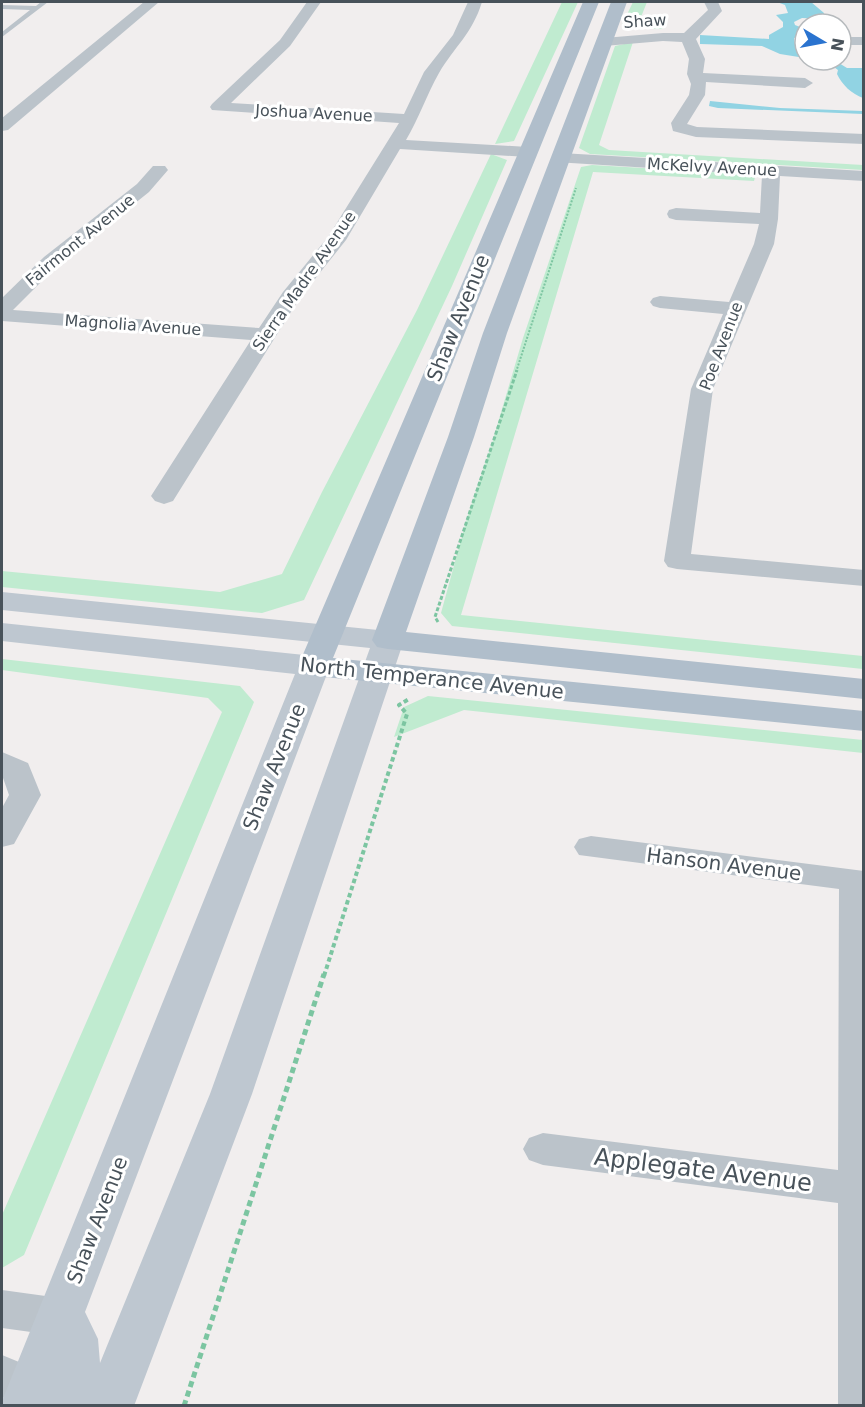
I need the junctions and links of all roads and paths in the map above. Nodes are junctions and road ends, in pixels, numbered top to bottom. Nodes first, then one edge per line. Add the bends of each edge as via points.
1 (45, 2) edge
2 (152, 2) edge
3 (314, 2) edge
4 (475, 2) edge
5 (591, 2) edge
6 (619, 2) edge
7 (711, 2) edge
8 (2, 7) edge
9 (36, 8) junction
10 (5, 29) edge
11 (2, 35) edge
12 (607, 36) junction
13 (689, 36) junction
14 (697, 78) junction
15 (806, 83) dead end
16 (555, 90) junction
17 (410, 118) junction
18 (2, 126) edge
19 (864, 139) edge
20 (394, 144) junction
21 (528, 152) junction
22 (561, 158) junction
23 (159, 170) dead end
24 (771, 170) junction
25 (864, 176) edge
26 (576, 187) dead end
27 (676, 214) dead end
28 (769, 219) junction
29 (533, 234) junction
30 (660, 302) dead end
31 (2, 309) edge
32 (734, 309) junction
33 (2, 315) edge
34 (265, 335) junction
35 (165, 496) dead end
36 (864, 578) edge
37 (2, 601) edge
38 (435, 617) dead end
39 (2, 632) edge
40 (321, 650) junction
41 (382, 656) junction
42 (864, 689) edge
43 (399, 705) dead end
44 (864, 721) edge
45 (9, 766) edge
46 (2, 836) edge
47 (591, 847) dead end
48 (543, 1149) dead end
49 (861, 1190) edge
50 (2, 1309) edge
51 (60, 1317) junction
52 (30, 1394) edge
53 (108, 1406) edge
54 (184, 1406) edge
55 (861, 1406) edge

1 - 9 lane
2 - 18 street
3 - 17 street, Joshua Avenue via 285,43 218,107
4 - 17 street, Sierra Madre Avenue via 460,36 432,72
5 - 16 main road, Shaw Avenue
6 - 12 main road, Shaw Avenue
7 - 13 street via 715,11
8 - 9 lane
9 - 10 lane
10 - 11 lane
12 - 13 street, Shaw
12 - 22 main road, Shaw Avenue
13 - 14 street via 697,59
14 - 15 street
14 - 19 street via 696,95 679,123 684,130
16 - 21 main road, Shaw Avenue
16 - 22 main road via 559,111 546,150
17 - 20 street, Sierra Madre Avenue
20 - 21 street
20 - 34 street, Sierra Madre Avenue via 336,240 290,296
21 - 29 main road via 538,156 542,163 528,200
21 - 40 main road, Shaw Avenue
22 - 24 street, McKelvy Avenue
22 - 29 main road, Shaw Avenue
23 - 31 street, Fairmont Avenue via 143,188 51,261
24 - 25 street, McKelvy Avenue
24 - 28 street, Poe Avenue
26 - 38 path
27 - 28 street
28 - 32 street, Poe Avenue via 764,244
29 - 41 main road, Shaw Avenue
30 - 32 street
32 - 36 street, Poe Avenue via 702,389 677,561
33 - 34 street, Magnolia Avenue
34 - 35 street, Sierra Madre Avenue
37 - 40 main road, North Temperance Avenue
39 - 40 main road, North Temperance Avenue
40 - 41 main road, North Temperance Avenue
40 - 51 main road, Shaw Avenue
41 - 42 main road, North Temperance Avenue
41 - 44 main road, North Temperance Avenue
41 - 53 main road, Shaw Avenue via 235,1084
43 - 54 path via 406,714
45 - 46 street via 25,795
47 - 49 street, Hanson Avenue via 856,880
48 - 49 street, Applegate Avenue
49 - 55 street
50 - 51 street
51 - 52 main road via 72,1330 76,1368

